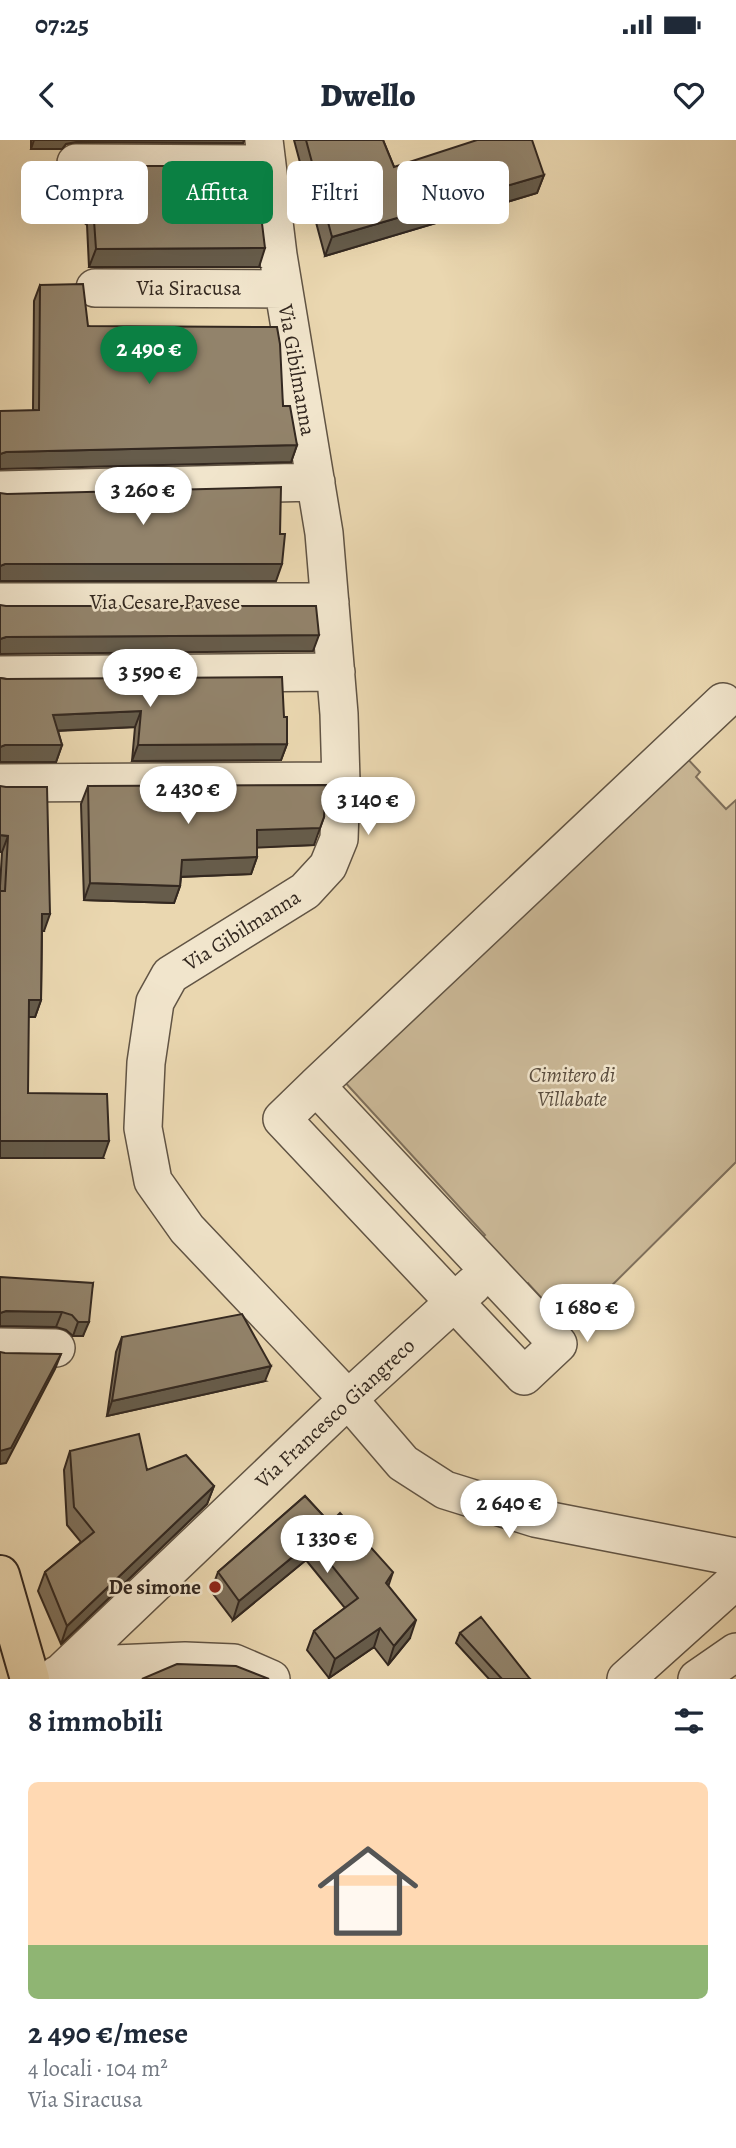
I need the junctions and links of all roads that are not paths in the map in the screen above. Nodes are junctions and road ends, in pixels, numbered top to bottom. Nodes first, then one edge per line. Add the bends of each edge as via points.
1 (265, 152) edge
2 (110, 161) edge
3 (95, 288) dead end
4 (283, 289) junction
5 (316, 481) junction
6 (0, 490) edge
7 (0, 602) edge
8 (330, 602) junction
9 (336, 672) junction
10 (0, 675) edge
11 (723, 702) dead end
12 (341, 781) junction
13 (0, 783) edge
14 (316, 1086) junction
15 (489, 1270) junction
16 (454, 1302) junction
17 (0, 1347) edge
18 (56, 1348) dead end
19 (348, 1399) junction
20 (736, 1557) edge
21 (0, 1575) edge
22 (736, 1580) edge
23 (736, 1652) edge
24 (117, 1671) edge
25 (47, 1677) edge
26 (271, 1679) edge
27 (626, 1679) edge
28 (697, 1679) edge

1 - 2 street
1 - 4 street, Via Gibilmanna
3 - 4 street, Via Siracusa
4 - 5 street, Via Gibilmanna
5 - 6 street
5 - 8 street, Via Gibilmanna
7 - 8 street, Via Cesare Pavese
8 - 9 street, Via Gibilmanna
9 - 10 street
9 - 12 street, Via Gibilmanna
11 - 14 street
12 - 13 street
12 - 19 street, Via Gibilmanna via 339,839 328,866 305,891 170,975 155,1002 143,1128 153,1181 187,1229
14 - 15 street
14 - 16 street via 282,1119
15 - 16 street, Via Francesco Giangreco
15 - 16 street via 558,1344 524,1376
16 - 19 street, Via Francesco Giangreco
17 - 18 street
19 - 20 street, Via Gibilmanna via 403,1463 445,1490 535,1518
19 - 25 street, Via Francesco Giangreco
21 - 25 main road
22 - 27 street
23 - 28 street
24 - 25 street
24 - 26 street via 185,1661 234,1663

